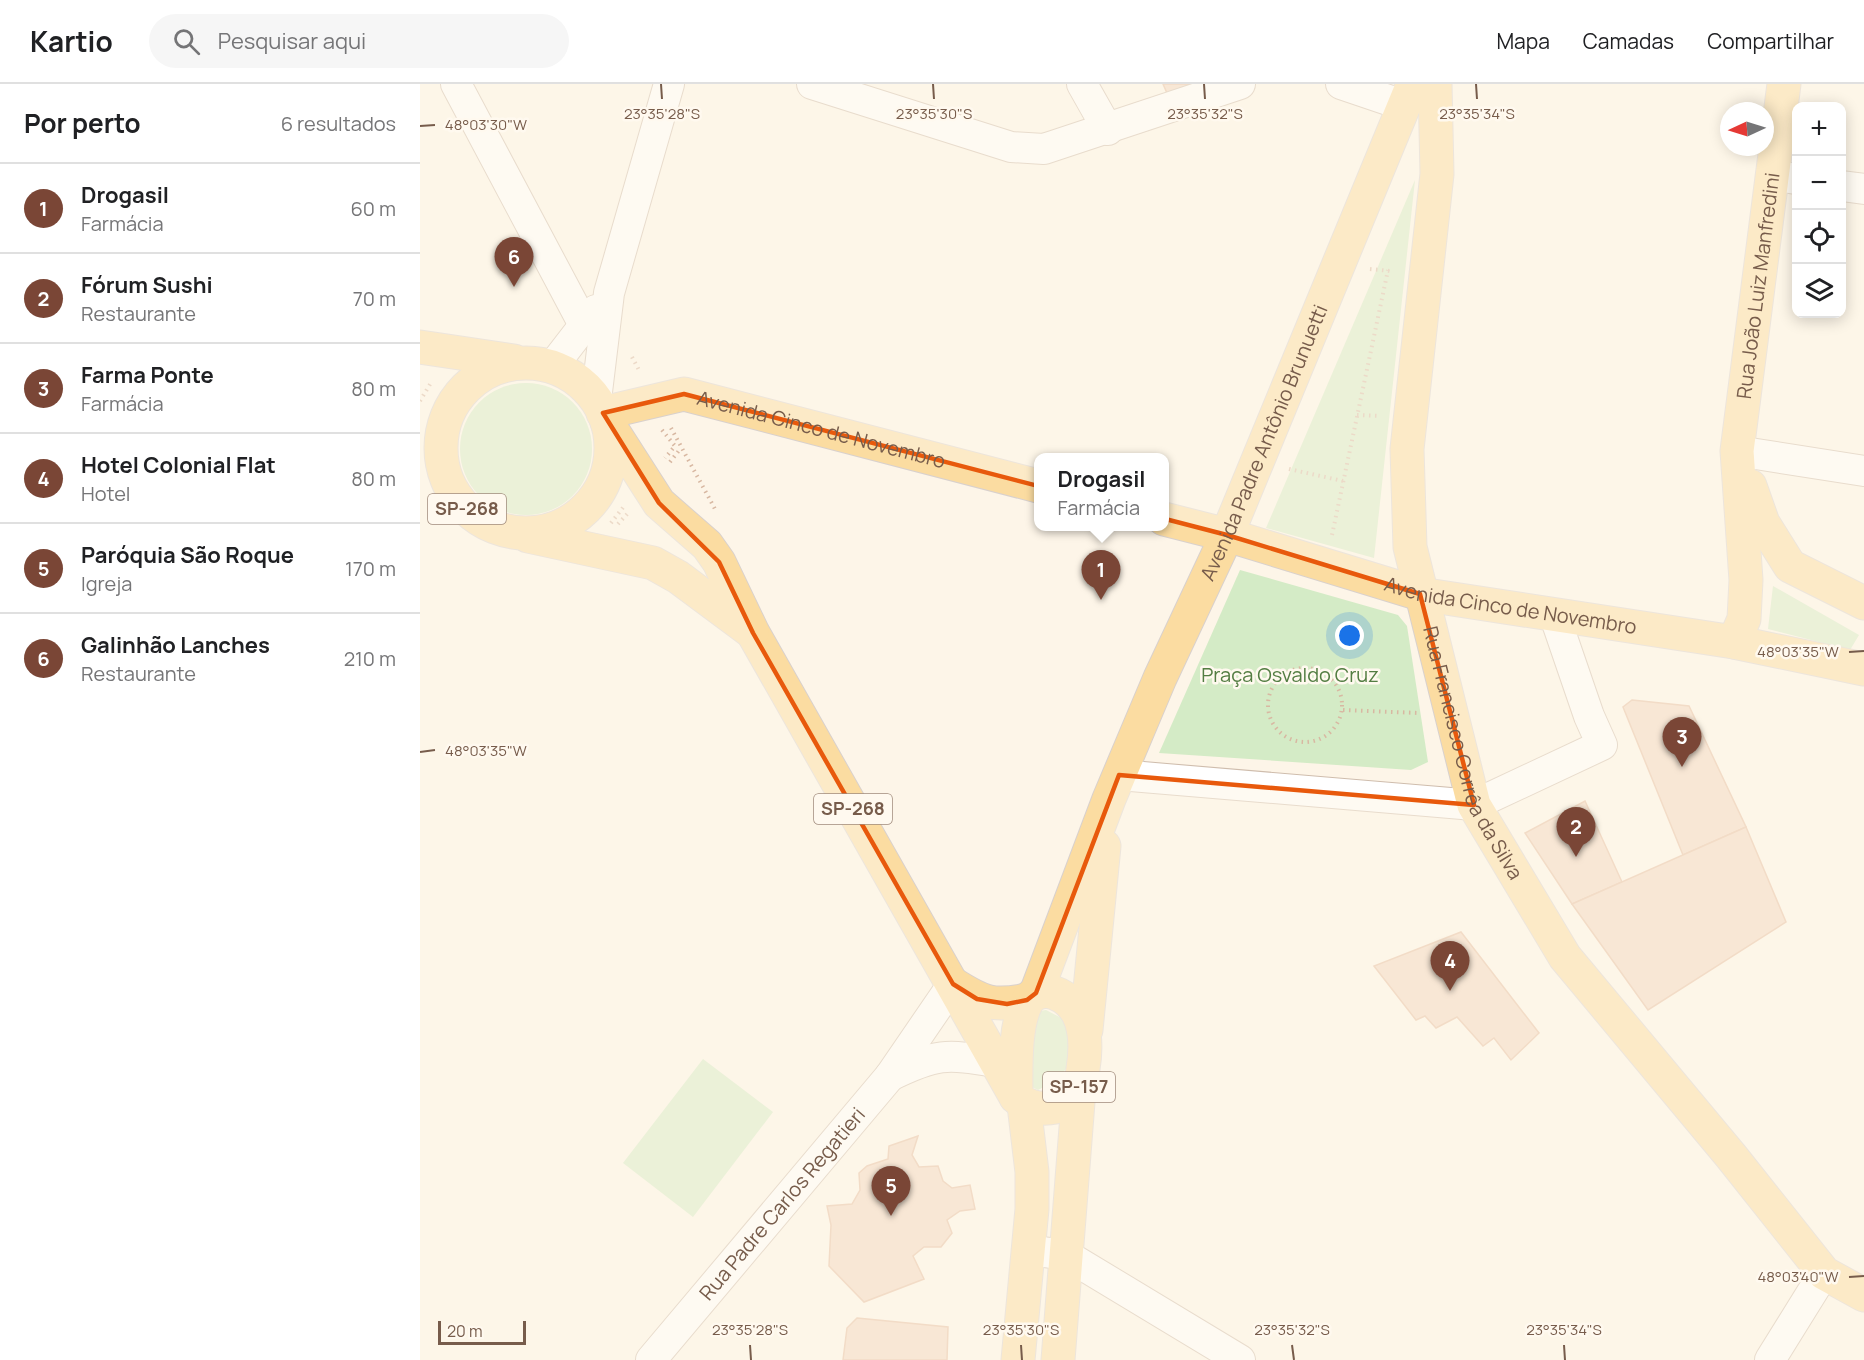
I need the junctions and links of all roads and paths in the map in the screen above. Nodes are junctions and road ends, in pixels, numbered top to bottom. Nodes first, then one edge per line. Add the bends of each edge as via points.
1 (456, 84) edge
2 (669, 84) edge
3 (812, 84) edge
4 (1082, 84) edge
5 (1240, 84) edge
6 (1341, 84) edge
7 (1435, 84) edge
8 (1784, 84) edge
9 (1408, 95) edge
10 (1108, 130) junction
11 (1784, 177) edge
12 (1846, 187) edge
13 (1864, 189) edge
14 (1337, 268) junction
15 (1388, 270) junction
16 (1426, 276) junction
17 (593, 335) junction
18 (420, 347) edge
19 (538, 365) junction
20 (656, 401) junction
21 (602, 412) junction
22 (420, 417) edge
23 (1737, 451) junction
24 (1257, 462) junction
25 (442, 463) junction
26 (1864, 471) edge
27 (1343, 482) junction
28 (1034, 485) edge
29 (720, 518) dead end
30 (1169, 520) edge
31 (514, 533) junction
32 (1227, 535) junction
33 (1326, 565) junction
34 (1420, 594) junction
35 (1864, 603) edge
36 (1554, 615) junction
37 (753, 633) junction
38 (1734, 642) junction
39 (1864, 669) edge
40 (1343, 710) junction
41 (1450, 715) junction
42 (1114, 787) junction
43 (1474, 805) junction
44 (953, 984) junction
45 (1032, 996) junction
46 (1086, 1030) junction
47 (996, 1062) junction
48 (890, 1076) junction
49 (1079, 1089) junction
50 (1020, 1101) junction
51 (1028, 1250) junction
52 (1066, 1255) junction
53 (1824, 1273) junction
54 (1864, 1295) edge
55 (651, 1360) edge
56 (1018, 1360) edge
57 (1058, 1360) edge
58 (1240, 1360) edge
59 (1770, 1360) edge

1 - 17 street
2 - 17 street via 609,293
3 - 10 street via 1011,147 1044,149
4 - 10 street
5 - 10 street
6 - 9 street
7 - 16 main road, Rua Francisco Corrêa da Silva via 1437,174
8 - 11 main road, Rua João Luiz Manfredini
9 - 14 main road, Avenida Padre Antônio Brunuetti
11 - 23 main road, Rua João Luiz Manfredini
12 - 13 street
14 - 15 path
14 - 24 main road, Avenida Padre Antônio Brunuetti
15 - 16 path
15 - 27 path
16 - 34 main road, Rua Francisco Corrêa da Silva via 1407,449 1410,547
17 - 19 street
17 - 20 path via 629,351
17 - 21 street
18 - 19 main road, SP-268
19 - 21 main road, SP-268 via 576,379
19 - 25 main road, SP-268 via 494,370 479,377 461,394 448,414 441,438
20 - 21 main road, Avenida Cinco de Novembro
20 - 28 main road, Avenida Cinco de Novembro via 684,394
20 - 29 path
21 - 31 main road, SP-268 via 611,450 605,479 591,504 569,522 543,532
21 - 37 main road, SP-268 via 659,503 707,545 719,562
22 - 25 main road, SP-268
23 - 26 street
23 - 35 main road via 1763,523 1790,566
23 - 38 main road, Rua João Luiz Manfredini via 1746,580 1744,619
24 - 27 path
24 - 32 main road, Avenida Padre Antônio Brunuetti
25 - 31 main road, SP-268 via 451,488 467,509 488,525
27 - 33 path
30 - 32 main road, Avenida Cinco de Novembro
31 - 37 main road, SP-268 via 653,563
32 - 33 main road, Avenida Cinco de Novembro
32 - 42 main road, Avenida Padre Antônio Brunuetti
33 - 34 main road, Avenida Cinco de Novembro
34 - 36 main road, Avenida Cinco de Novembro
34 - 41 main road, Rua Francisco Corrêa da Silva
36 - 38 main road, Avenida Cinco de Novembro
36 - 43 street via 1602,745
37 - 44 main road, SP-268
38 - 39 main road, Avenida Cinco de Novembro
40 - 40 path via 1342,695 1334,681 1322,671 1307,667 1292,670 1277,680 1269,697 1269,715 1277,731 1292,741 1310,743 1327,737
40 - 41 path
41 - 43 main road, Rua Francisco Corrêa da Silva
42 - 43 street
42 - 45 main road, Avenida Padre Antônio Brunuetti
42 - 46 main road, Avenida Padre Antônio Brunuetti
43 - 53 main road, Rua Francisco Corrêa da Silva via 1565,957
44 - 45 main road, SP-268 via 996,1005
44 - 47 main road, SP-268
44 - 48 street, Rua Padre Carlos Regatieri
45 - 46 main road via 1055,993 1064,998 1074,1007
45 - 50 main road, SP-157 via 1022,1017 1016,1063
46 - 49 main road, SP-157
47 - 48 street via 944,1055 921,1060
47 - 50 main road, SP-268
48 - 55 street, Rua Padre Carlos Regatieri
49 - 50 main road, SP-157 via 1045,1109
49 - 52 main road, SP-157
50 - 51 main road, SP-157 via 1032,1172
51 - 52 street
51 - 56 main road, SP-157
52 - 57 main road, SP-157
52 - 58 street
53 - 54 main road, Rua Francisco Corrêa da Silva
53 - 59 street

